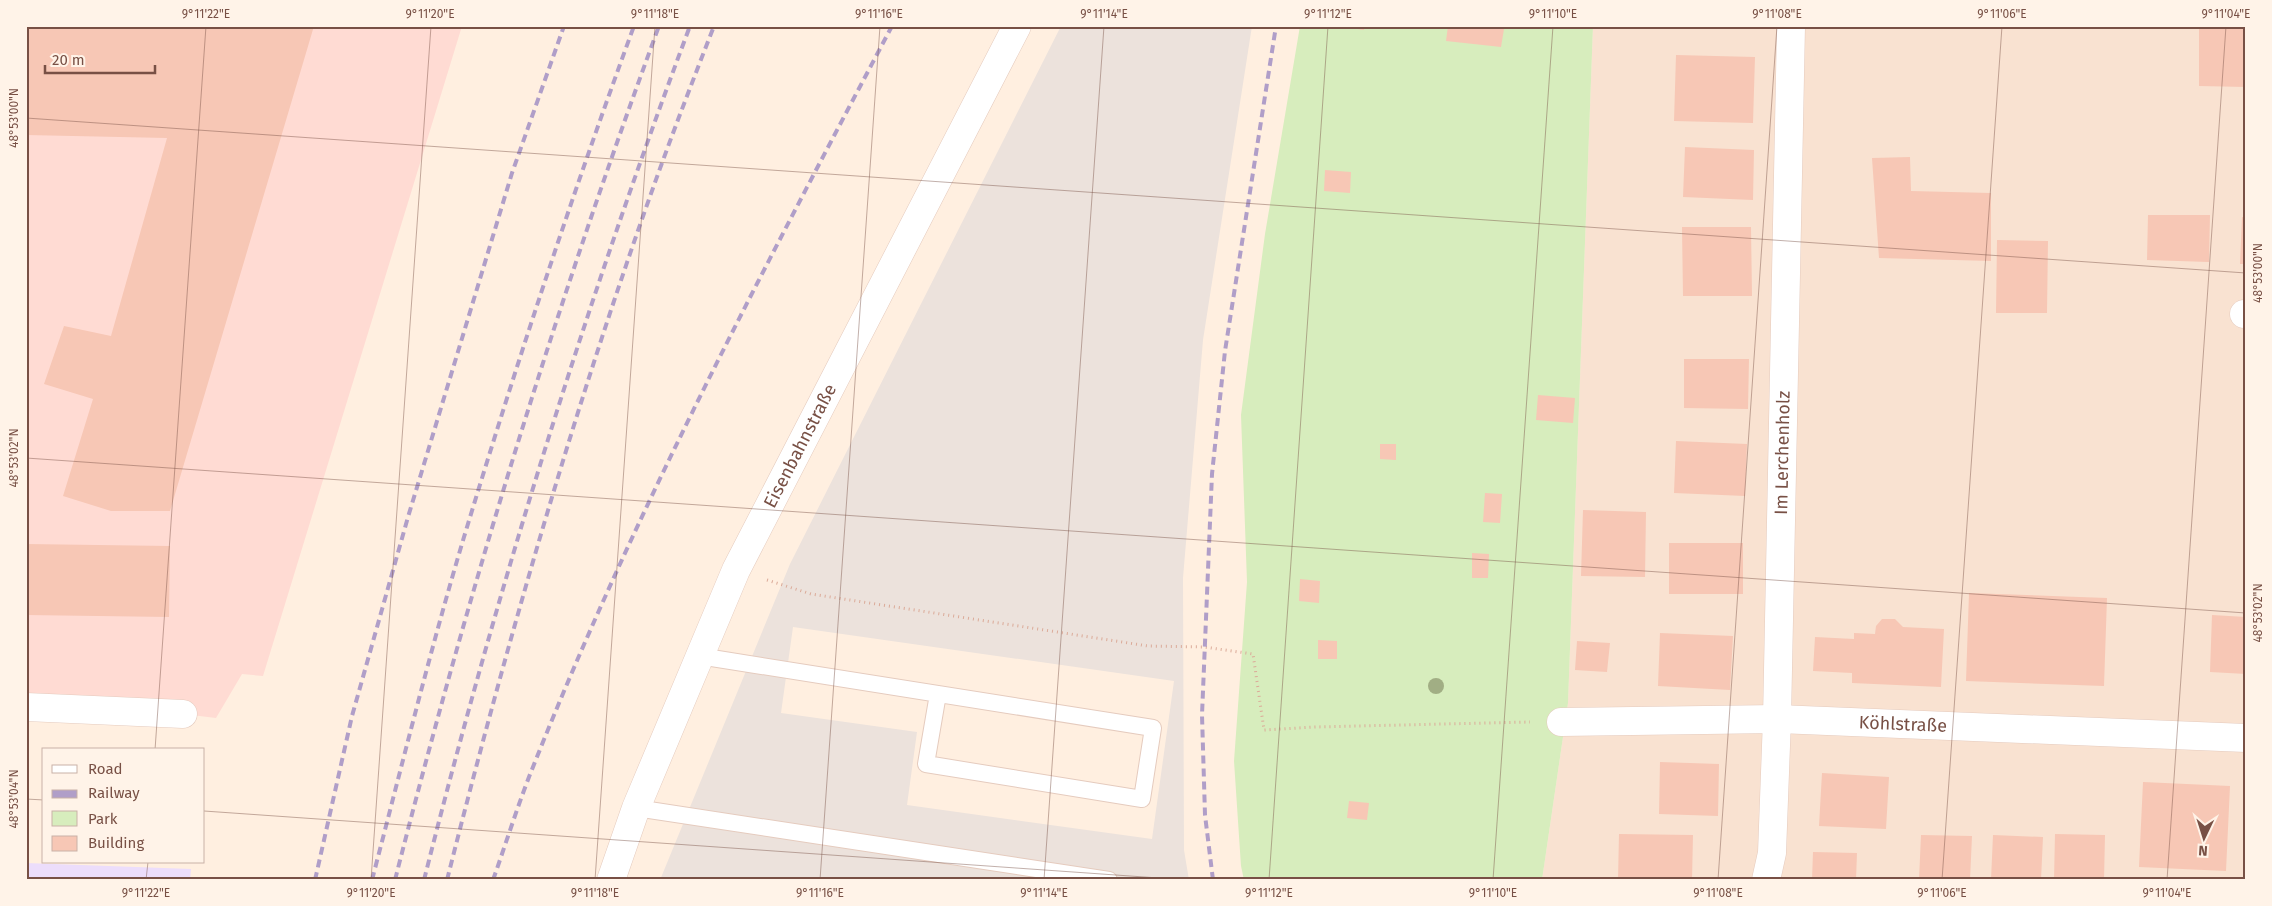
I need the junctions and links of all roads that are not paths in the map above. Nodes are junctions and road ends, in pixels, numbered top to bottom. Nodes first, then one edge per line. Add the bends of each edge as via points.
1 (1017, 26) edge
2 (1791, 26) edge
3 (699, 656) junction
4 (938, 694) junction
5 (26, 707) edge
6 (183, 714) dead end
7 (1777, 719) junction
8 (1560, 722) road end
9 (2246, 738) edge
10 (636, 808) junction
11 (611, 880) edge
12 (1109, 880) edge
13 (1766, 880) edge

1 - 3 street, Eisenbahnstraße via 736,570
2 - 7 street, Im Lerchenholz
3 - 4 lane
3 - 10 street, Eisenbahnstraße
4 - 4 lane via 1153,728 1142,798 926,764
5 - 6 street
7 - 8 street, Köhlstraße
7 - 9 street, Köhlstraße
7 - 13 street, Im Lerchenholz via 1772,853
10 - 11 street, Eisenbahnstraße
10 - 12 lane

